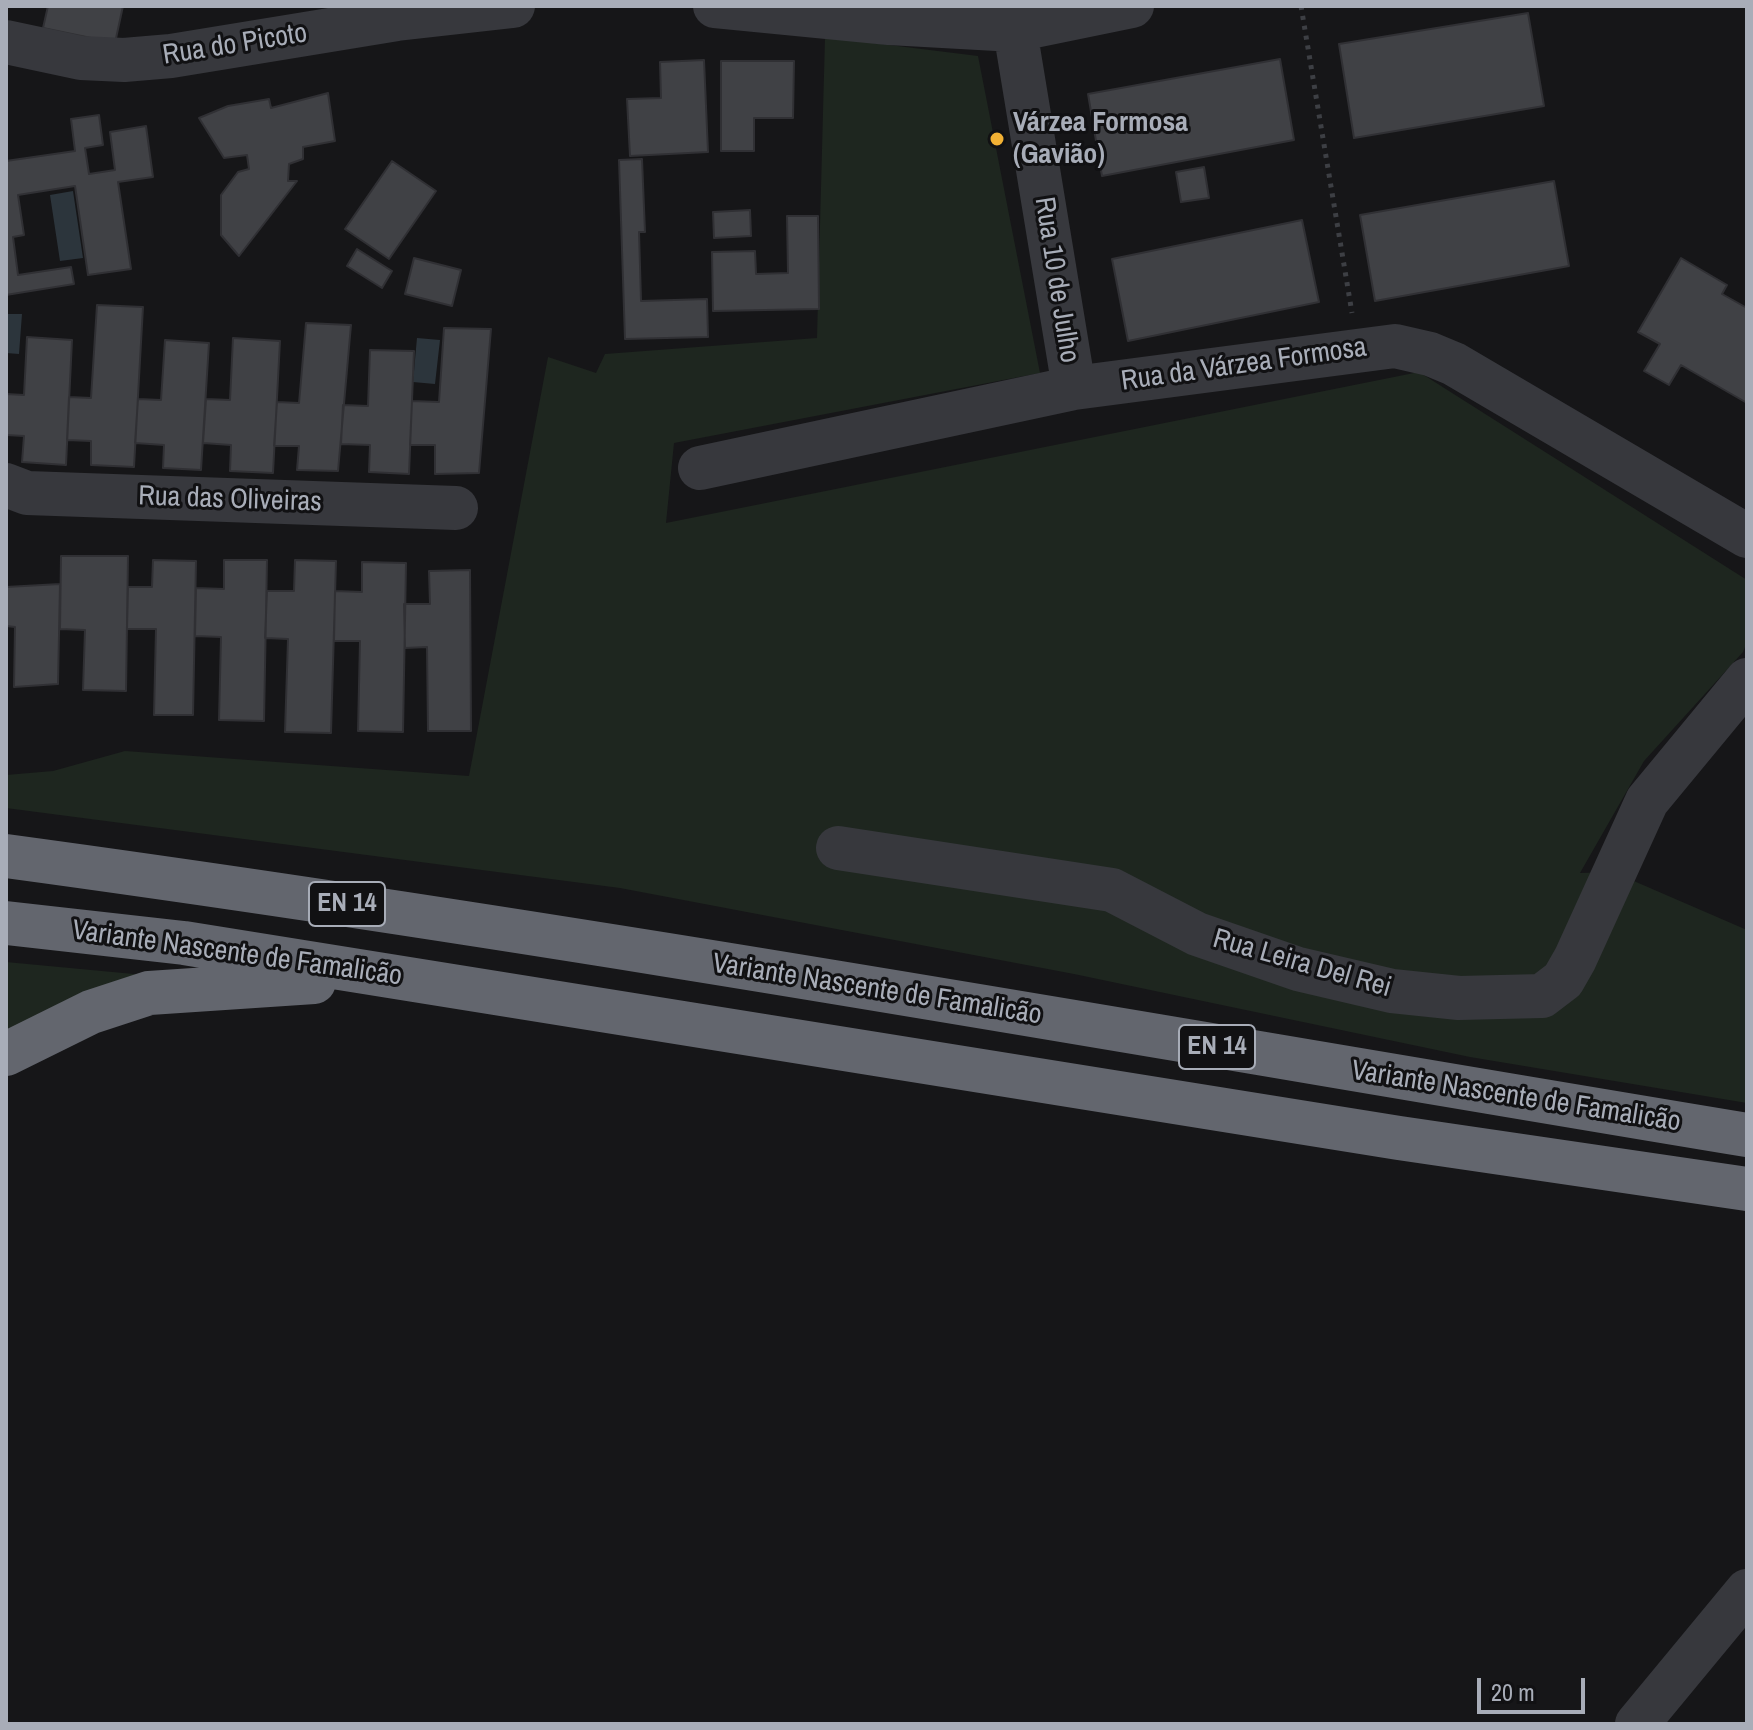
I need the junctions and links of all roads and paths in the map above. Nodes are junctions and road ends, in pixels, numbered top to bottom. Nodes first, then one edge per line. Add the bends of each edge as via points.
1 (513, 6) edge
2 (715, 6) edge
3 (1132, 6) edge
4 (1301, 6) edge
5 (292, 21) edge
6 (1015, 30) junction
7 (6, 42) edge
8 (1345, 270) dead end
9 (1074, 388) junction
10 (700, 468) dead end
11 (6, 485) edge
12 (456, 508) dead end
13 (1747, 536) edge
14 (1747, 680) edge
15 (838, 848) dead end
16 (6, 856) edge
17 (6, 923) edge
18 (405, 978) junction
19 (6, 1054) edge
20 (1747, 1135) edge
21 (1747, 1189) edge
22 (1747, 1591) edge
23 (1637, 1724) edge

1 - 5 street, Rua do Picoto via 397,19
2 - 6 street
3 - 6 street
4 - 8 path
5 - 7 street, Rua do Picoto via 171,56 124,60 81,58
6 - 9 street, Rua 10 de Julho
9 - 10 street, Rua da Várzea Formosa
9 - 13 street, Rua da Várzea Formosa via 1380,346 1411,348 1454,364
11 - 12 street, Rua das Oliveiras via 43,494
14 - 15 street, Rua Leira Del Rei via 1647,801 1575,959 1563,980 1542,996 1459,998 1392,991 1298,969 1197,934 1112,890
16 - 20 highway, Variante Nascente de Famalicão / EN 14 via 687,958
17 - 18 highway, Variante Nascente de Famalicão / EN 14 via 184,943
18 - 19 highway via 149,993 91,1012
18 - 21 highway, Variante Nascente de Famalicão / EN 14 via 1383,1136
22 - 23 street

